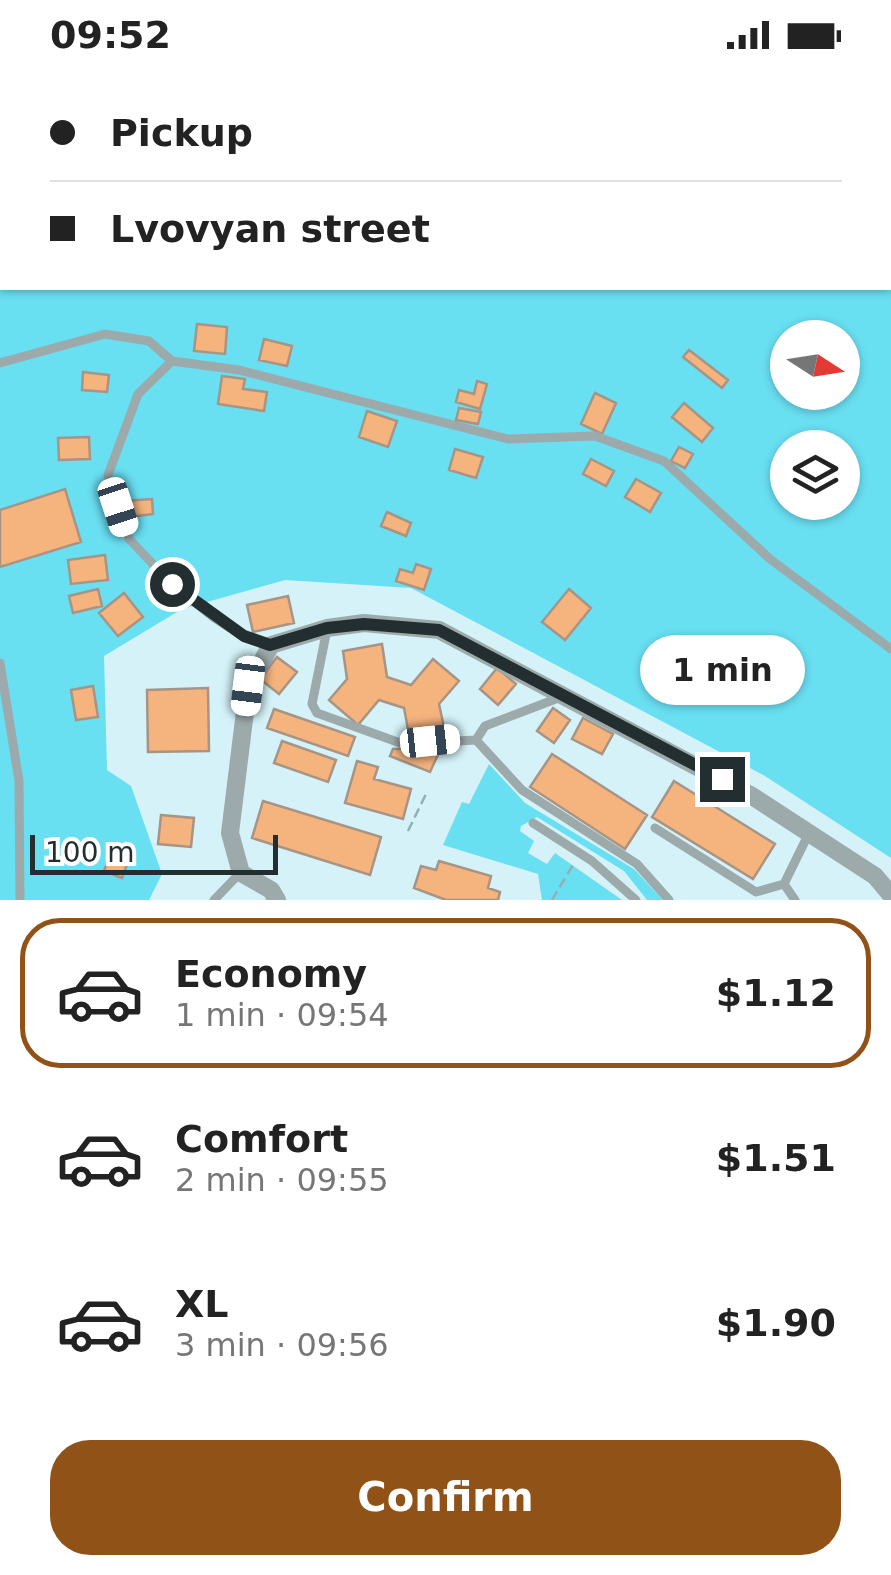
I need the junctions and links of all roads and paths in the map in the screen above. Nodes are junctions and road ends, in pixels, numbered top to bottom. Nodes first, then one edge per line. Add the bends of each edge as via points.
1 (172, 361) junction
2 (0, 363) edge
3 (327, 628) junction
4 (270, 645) junction
5 (891, 649) edge
6 (0, 662) edge
7 (564, 696) junction
8 (476, 740) junction
9 (427, 792) dead end
10 (533, 823) dead end
11 (656, 828) dead end
12 (408, 832) dead end
13 (810, 832) junction
14 (572, 866) dead end
15 (240, 873) junction
16 (784, 884) junction
17 (891, 894) edge
18 (754, 896) edge
19 (20, 900) edge
20 (214, 900) edge
21 (276, 900) edge
22 (552, 900) edge
23 (636, 900) edge
24 (669, 900) edge
25 (795, 900) edge

1 - 2 lane via 149,341 105,334
1 - 4 lane via 138,394 108,475 129,538 213,617
1 - 5 lane via 239,370 508,439 595,436 664,461 770,559
3 - 4 street
3 - 7 street via 439,630
3 - 8 lane via 312,704 324,718 403,744
4 - 15 street via 248,686 230,833
6 - 19 lane via 19,780
7 - 8 lane via 485,726
7 - 13 street
8 - 24 lane via 522,790 637,864
9 - 12 path
10 - 23 lane
11 - 18 lane
13 - 16 lane
13 - 17 street
14 - 22 path
15 - 20 lane
15 - 21 street
16 - 18 lane
16 - 25 lane

